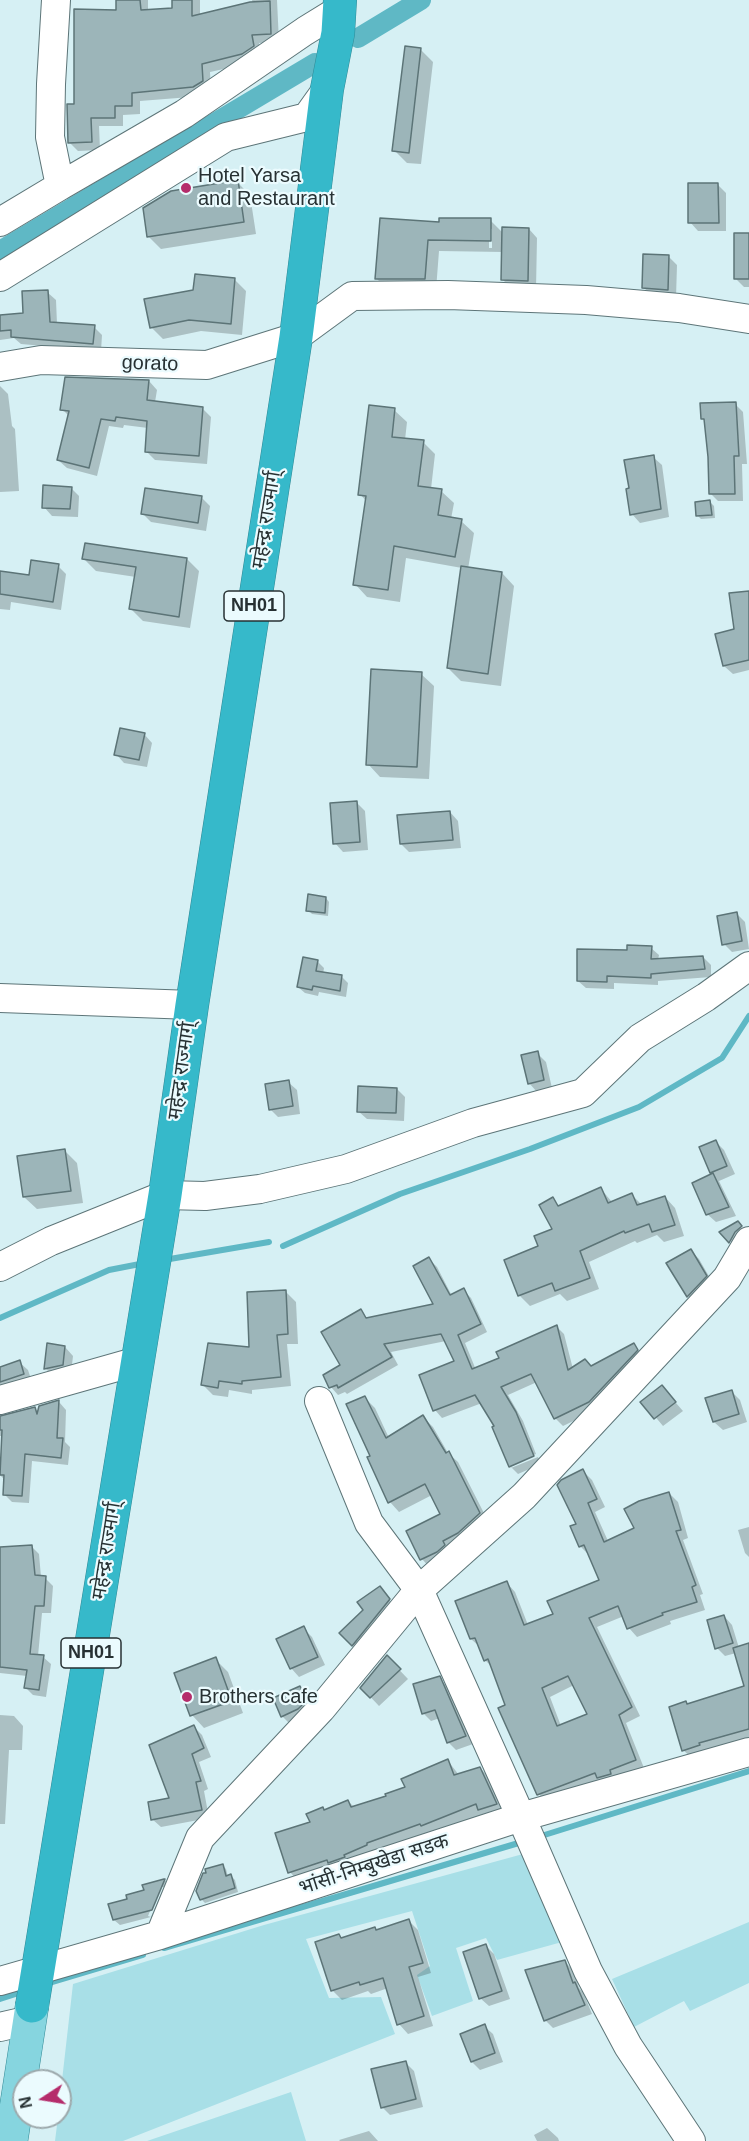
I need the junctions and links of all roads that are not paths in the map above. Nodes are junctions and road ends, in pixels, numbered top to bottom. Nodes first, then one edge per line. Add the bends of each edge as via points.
1 (56, 0) edge
2 (339, 5) edge
3 (327, 89) junction
4 (60, 186) junction
5 (0, 222) edge
6 (0, 277) edge
7 (749, 319) edge
8 (296, 337) junction
9 (0, 367) edge
10 (749, 966) edge
11 (0, 998) edge
12 (192, 1005) junction
13 (163, 1203) junction
14 (749, 1241) edge
15 (0, 1267) edge
16 (738, 1277) edge
17 (138, 1361) junction
18 (0, 1400) edge
19 (319, 1401) dead end
20 (419, 1590) junction
21 (749, 1752) edge
22 (528, 1832) junction
23 (160, 1935) junction
24 (0, 1981) edge
25 (28, 2000) edge
26 (11, 2141) edge
27 (691, 2141) edge

1 - 4 street via 50,137
2 - 3 highway, महेन्द्र राज्मार्ग् / NH01
2 - 4 street via 184,114
3 - 6 street via 307,117 226,137
3 - 8 highway, महेन्द्र राज्मार्ग् / NH01
4 - 5 street
7 - 8 street, gorato via 586,300 352,296
8 - 9 street, gorato via 207,365 41,360
8 - 12 highway, महेन्द्र राज्मार्ग् / NH01
10 - 13 street via 706,998 640,1038 583,1093 473,1123 346,1169 260,1189
11 - 12 street
12 - 13 highway, महेन्द्र राज्मार्ग् / NH01
13 - 15 street via 51,1241
13 - 17 highway, महेन्द्र राज्मार्ग् / NH01
14 - 16 street
16 - 20 street via 524,1496
17 - 18 street
17 - 25 highway, महेन्द्र राज्मार्ग् / NH01
19 - 20 street via 369,1523
20 - 22 street
20 - 23 street via 321,1709 200,1838
21 - 22 street, भांसी-निम्बुखेडा सडक
22 - 23 street, भांसी-निम्बुखेडा सडक
22 - 27 street via 598,1989 628,2046
23 - 25 street, भांसी-निम्बुखेडा सडक
24 - 25 street, भांसी-निम्बुखेडा सडक
25 - 26 main road, महेन्द्र राज्मार्ग् / NH01

